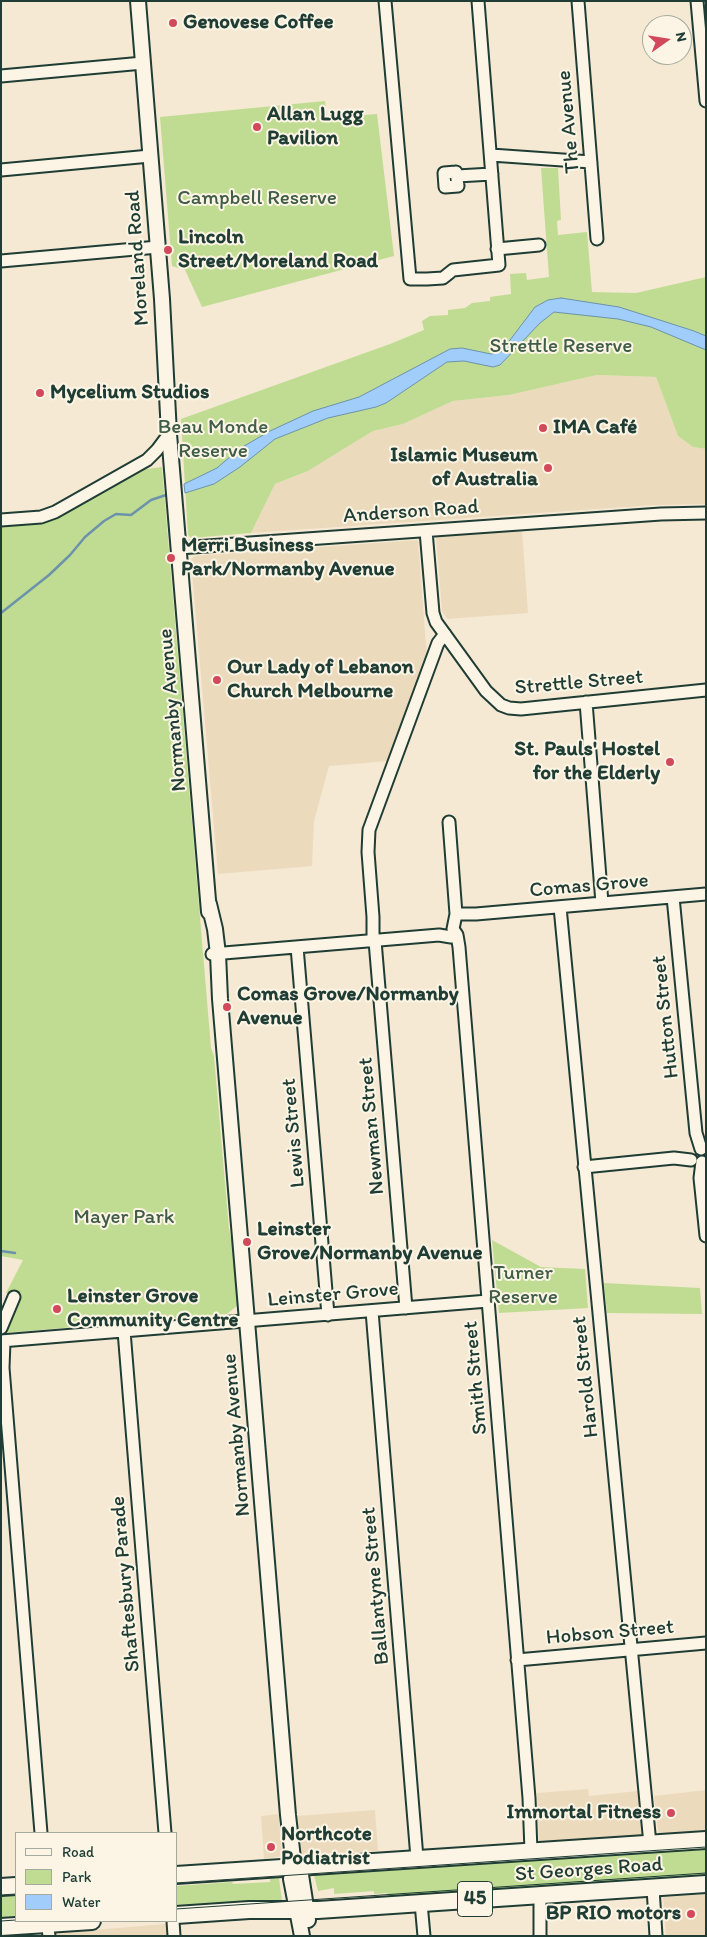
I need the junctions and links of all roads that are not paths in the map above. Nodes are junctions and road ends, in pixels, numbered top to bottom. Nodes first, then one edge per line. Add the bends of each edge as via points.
1 (138, 1) edge
2 (386, 1) edge
3 (478, 1) edge
4 (578, 1) edge
5 (697, 1) edge
6 (143, 63) junction
7 (1, 76) edge
8 (706, 101) edge
9 (491, 155) junction
10 (150, 156) junction
11 (591, 162) junction
12 (1, 170) edge
13 (492, 174) junction
14 (457, 176) dead end
15 (597, 239) dead end
16 (539, 245) dead end
17 (158, 246) junction
18 (497, 249) junction
19 (1, 261) edge
20 (169, 434) junction
21 (147, 460) junction
22 (172, 470) junction
23 (176, 511) joint
24 (706, 513) edge
25 (1, 520) edge
26 (426, 530) junction
27 (179, 548) junction
28 (445, 634) junction
29 (454, 647) junction
30 (433, 659) junction
31 (706, 690) edge
32 (586, 702) junction
33 (449, 822) dead end
34 (706, 894) edge
35 (673, 897) junction
36 (602, 903) junction
37 (560, 907) junction
38 (457, 925) junction
39 (374, 941) junction
40 (297, 947) junction
41 (215, 954) junction
42 (699, 1156) edge
43 (584, 1167) junction
44 (706, 1236) edge
45 (14, 1297) dead end
46 (488, 1301) junction
47 (406, 1308) junction
48 (372, 1311) junction
49 (328, 1315) junction
50 (247, 1321) junction
51 (1, 1328) edge
52 (124, 1331) junction
53 (3, 1341) edge
54 (2, 1366) edge
55 (706, 1643) edge
56 (631, 1650) junction
57 (517, 1660) junction
58 (41, 1832) edge
59 (165, 1832) edge
60 (706, 1840) edge
61 (650, 1844) junction
62 (533, 1851) junction
63 (418, 1858) junction
64 (294, 1867) junction
65 (178, 1875) edge
66 (706, 1884) edge
67 (15, 1886) edge
68 (1, 1888) edge
69 (652, 1888) junction
70 (537, 1895) junction
71 (421, 1903) junction
72 (302, 1910) junction
73 (178, 1915) edge
74 (81, 1922) edge
75 (173, 1922) edge
76 (48, 1925) edge
77 (1, 1927) edge
78 (540, 1930) edge
79 (174, 1936) edge
80 (302, 1936) edge
81 (310, 1936) edge
82 (424, 1936) edge
83 (656, 1936) edge

1 - 6 main road, Moreland Road
2 - 18 street via 410,279 443,278 453,270 499,265
3 - 9 street
4 - 11 street, The Avenue
5 - 8 street
6 - 7 street
6 - 10 main road, Moreland Road
9 - 11 street
9 - 13 street
10 - 12 street
10 - 17 main road, Moreland Road
11 - 15 street, The Avenue
13 - 14 street
13 - 18 street
16 - 18 street
17 - 19 street
17 - 20 main road, Moreland Road
20 - 21 street
20 - 22 main road, Moreland Road
21 - 22 street via 162,459
21 - 25 street via 49,514
22 - 23 main road, Moreland Road
23 - 27 main road, Normanby Avenue
24 - 26 street, Anderson Road
26 - 27 street, Anderson Road
26 - 28 street via 433,613
27 - 41 main road, Normanby Avenue
28 - 29 street
28 - 30 street, Newman Street
29 - 30 street
29 - 32 street, Strettle Street via 492,698 505,707
30 - 39 street, Newman Street via 369,830
31 - 32 street, Strettle Street
32 - 36 street
33 - 38 street, Smith Street
34 - 35 street, Comas Grove
35 - 36 street, Comas Grove
35 - 42 street, Hutton Street
36 - 37 street, Comas Grove
37 - 38 street, Comas Grove via 476,914
37 - 43 street, Harold Street
38 - 39 street, Comas Grove via 451,937 439,935
38 - 46 street, Smith Street
39 - 40 street, Comas Grove
39 - 47 street, Newman Street
40 - 41 street, Comas Grove
40 - 49 street, Lewis Street
41 - 50 main road, Normanby Avenue
42 - 43 street
42 - 44 street, Hutton Street
43 - 56 street, Harold Street
45 - 51 street
46 - 47 street, Leinster Grove
46 - 57 street, Smith Street
47 - 48 street, Leinster Grove
48 - 49 street, Leinster Grove
48 - 63 street, Ballantyne Street
49 - 50 street, Leinster Grove
50 - 52 street, Leinster Grove
50 - 64 main road, Normanby Avenue
52 - 53 street, Leinster Grove
52 - 59 street, Shaftesbury Parade
53 - 54 street
54 - 58 street
55 - 56 street, Hobson Street
56 - 57 street, Hobson Street
56 - 61 street, Harold Street
57 - 62 street, Smith Street
60 - 61 highway, St Georges Road / 45
61 - 62 highway, St Georges Road / 45
62 - 63 highway, St Georges Road / 45
63 - 64 highway, St Georges Road / 45
64 - 65 highway, St Georges Road / 45
64 - 72 main road, Normanby Avenue via 291,1879
66 - 69 highway, St Georges Road / 45
67 - 68 highway
69 - 70 highway, St Georges Road / 45
69 - 83 street
70 - 71 highway, St Georges Road / 45
70 - 78 street
71 - 72 highway, St Georges Road / 45
71 - 82 street
72 - 73 highway, St Georges Road / 45
72 - 80 main road, Normanby Avenue
72 - 81 main road, Normanby Avenue
74 - 76 highway
75 - 79 street
76 - 77 highway

